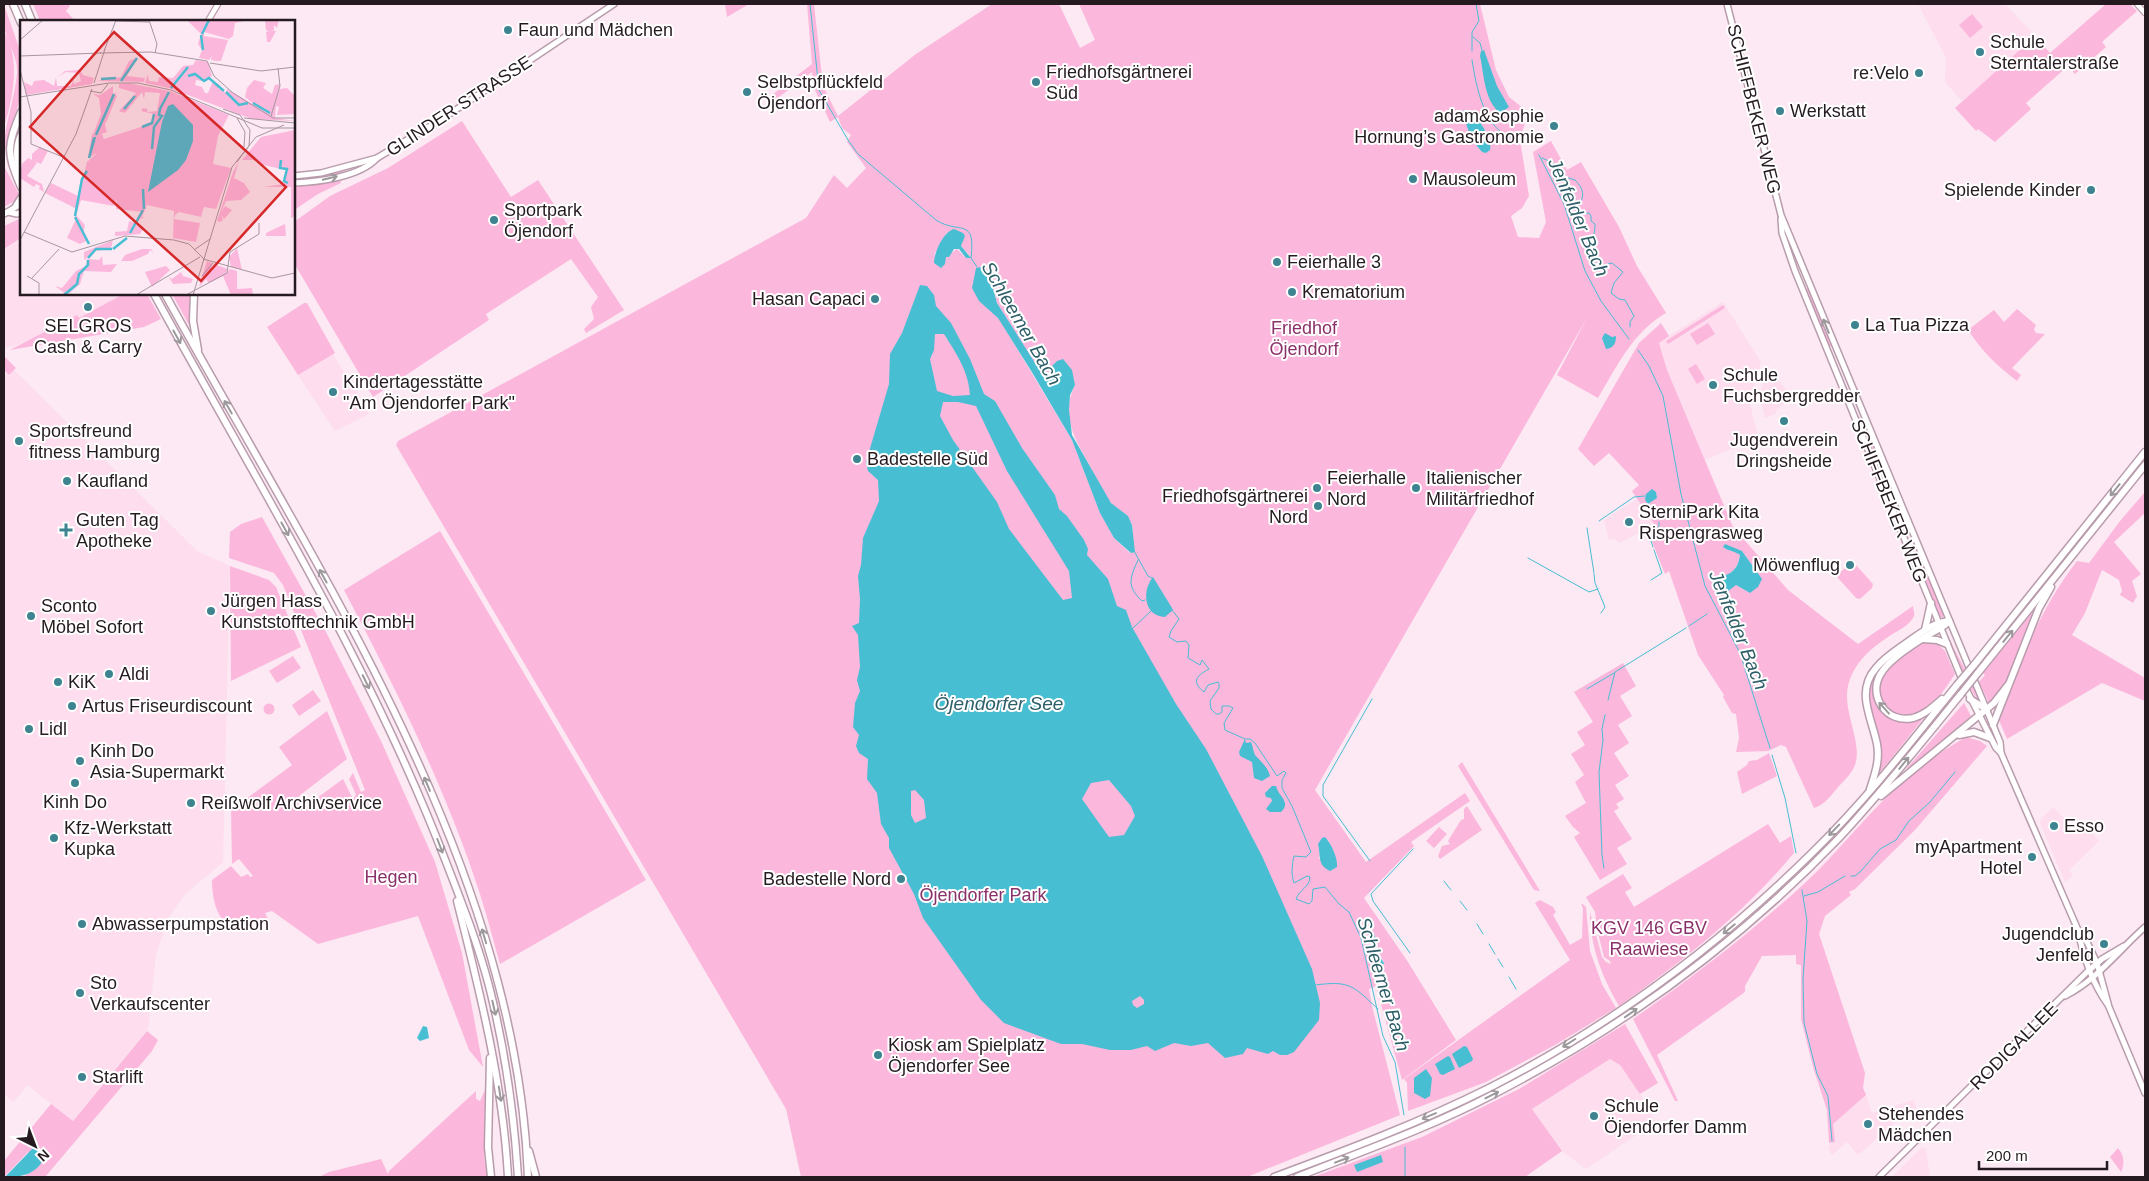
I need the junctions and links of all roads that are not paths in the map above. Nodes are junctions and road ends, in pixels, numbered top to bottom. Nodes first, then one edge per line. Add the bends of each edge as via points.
1 (13, 4) edge
2 (25, 4) edge
3 (218, 4) edge
4 (614, 4) edge
5 (1727, 4) edge
6 (2137, 4) edge
7 (2145, 13) edge
8 (32, 20) edge
9 (209, 20) edge
10 (20, 21) edge
11 (20, 115) edge
12 (20, 138) edge
13 (377, 158) junction
14 (20, 168) edge
15 (295, 176) edge
16 (295, 183) edge
17 (20, 185) edge
18 (19, 205) edge
19 (20, 212) edge
20 (6, 213) edge
21 (1781, 215) junction
22 (155, 295) edge
23 (166, 295) edge
24 (194, 295) edge
25 (1835, 348) junction
26 (1826, 349) junction
27 (199, 356) junction
28 (1851, 408) junction
29 (1862, 412) junction
30 (2145, 452) edge
31 (2145, 465) edge
32 (2059, 573) junction
33 (1931, 603) junction
34 (1949, 620) junction
35 (1940, 626) junction
36 (1925, 630) junction
37 (1923, 639) junction
38 (1947, 644) junction
39 (2008, 685) junction
40 (1956, 687) junction
41 (1970, 699) junction
42 (1986, 709) junction
43 (1978, 717) junction
44 (1993, 725) junction
45 (1953, 738) junction
46 (1990, 738) junction
47 (2001, 753) junction
48 (1867, 794) junction
49 (1861, 814) junction
50 (449, 868) junction
51 (2145, 927) edge
52 (2078, 930) junction
53 (2124, 946) junction
54 (2097, 963) junction
55 (2090, 969) junction
56 (2099, 970) junction
57 (2093, 976) junction
58 (2063, 997) junction
59 (2108, 1005) junction
60 (490, 1046) junction
61 (2145, 1094) edge
62 (525, 1135) junction
63 (491, 1177) edge
64 (508, 1177) edge
65 (518, 1177) edge
66 (528, 1177) edge
67 (536, 1177) edge
68 (1274, 1177) edge
69 (1297, 1177) edge
70 (1879, 1177) edge

1 - 10 highway
2 - 8 highway
3 - 9 street
4 - 13 main road, GLINDER STRASSE via 442,119
5 - 21 main road, SCHIFFBEKER WEG
6 - 7 street
11 - 17 highway via 9,150
12 - 14 highway via 16,149
13 - 15 main road, GLINDER STRASSE via 321,173
16 -> 13 main road, GLINDER STRASSE via 339,176 365,167
18 - 20 main road
19 - 20 main road
25 -> 21 main road, SCHIFFBEKER WEG
21 - 26 main road, SCHIFFBEKER WEG via 1782,233 1793,266
22 -> 50 highway via 344,639 413,781
23 - 27 highway
24 - 27 highway via 193,321
25 - 26 main road
25 - 29 main road, SCHIFFBEKER WEG
26 - 28 main road, SCHIFFBEKER WEG
62 -> 27 highway via 515,1060 497,983 474,903 445,825 369,663
28 - 29 main road
28 - 33 main road, SCHIFFBEKER WEG
29 - 34 main road, SCHIFFBEKER WEG
30 -> 40 highway, bridge
31 - 32 highway
32 - 39 highway via 2039,608
49 -> 32 highway, bridge
33 - 35 main road, SCHIFFBEKER WEG
33 - 36 highway
34 - 35 highway
34 - 42 main road, SCHIFFBEKER WEG
35 - 36 highway
35 - 37 highway
35 - 38 main road, SCHIFFBEKER WEG
36 - 48 highway via 1876,667 1868,679 1866,703 1878,758
37 - 38 highway
40 -> 37 highway via 1914,718 1895,717 1880,705 1876,689 1880,674 1892,660
38 - 41 main road, SCHIFFBEKER WEG
39 - 42 highway via 1998,700
39 - 44 highway
40 - 48 highway
41 - 42 highway
41 - 43 main road, SCHIFFBEKER WEG
42 - 43 highway
42 - 44 main road, SCHIFFBEKER WEG
43 - 45 highway
43 - 46 main road, SCHIFFBEKER WEG
44 - 47 main road, SCHIFFBEKER WEG
45 - 46 highway via 1974,732
45 - 49 highway
46 - 47 main road, SCHIFFBEKER WEG
47 - 52 main road, SCHIFFBEKER WEG
48 -> 68 highway via 1813,852 1742,918 1670,975 1604,1021 1536,1062 1453,1105
69 -> 49 highway via 1448,1116 1518,1082 1601,1033 1676,982 1747,924
50 - 60 highway
50 -> 65 highway via 476,944 496,1017 512,1109
51 - 53 main road, RODIGALLEE
52 - 54 main road, SCHIFFBEKER WEG
52 - 55 main road, SCHIFFBEKER WEG
53 - 54 main road, RODIGALLEE
53 - 56 main road, RODIGALLEE
54 - 55 main road, RODIGALLEE
54 - 56 main road, SCHIFFBEKER WEG
55 - 57 main road, SCHIFFBEKER WEG
55 - 58 main road, RODIGALLEE
56 - 57 main road, RODIGALLEE
56 - 59 main road, SCHIFFBEKER WEG
57 - 58 main road, RODIGALLEE
57 - 59 main road, SCHIFFBEKER WEG
58 - 70 main road, RODIGALLEE
59 - 61 main road
60 - 63 highway via 488,1147
60 -> 64 highway via 503,1112
62 - 66 highway
62 - 67 highway

